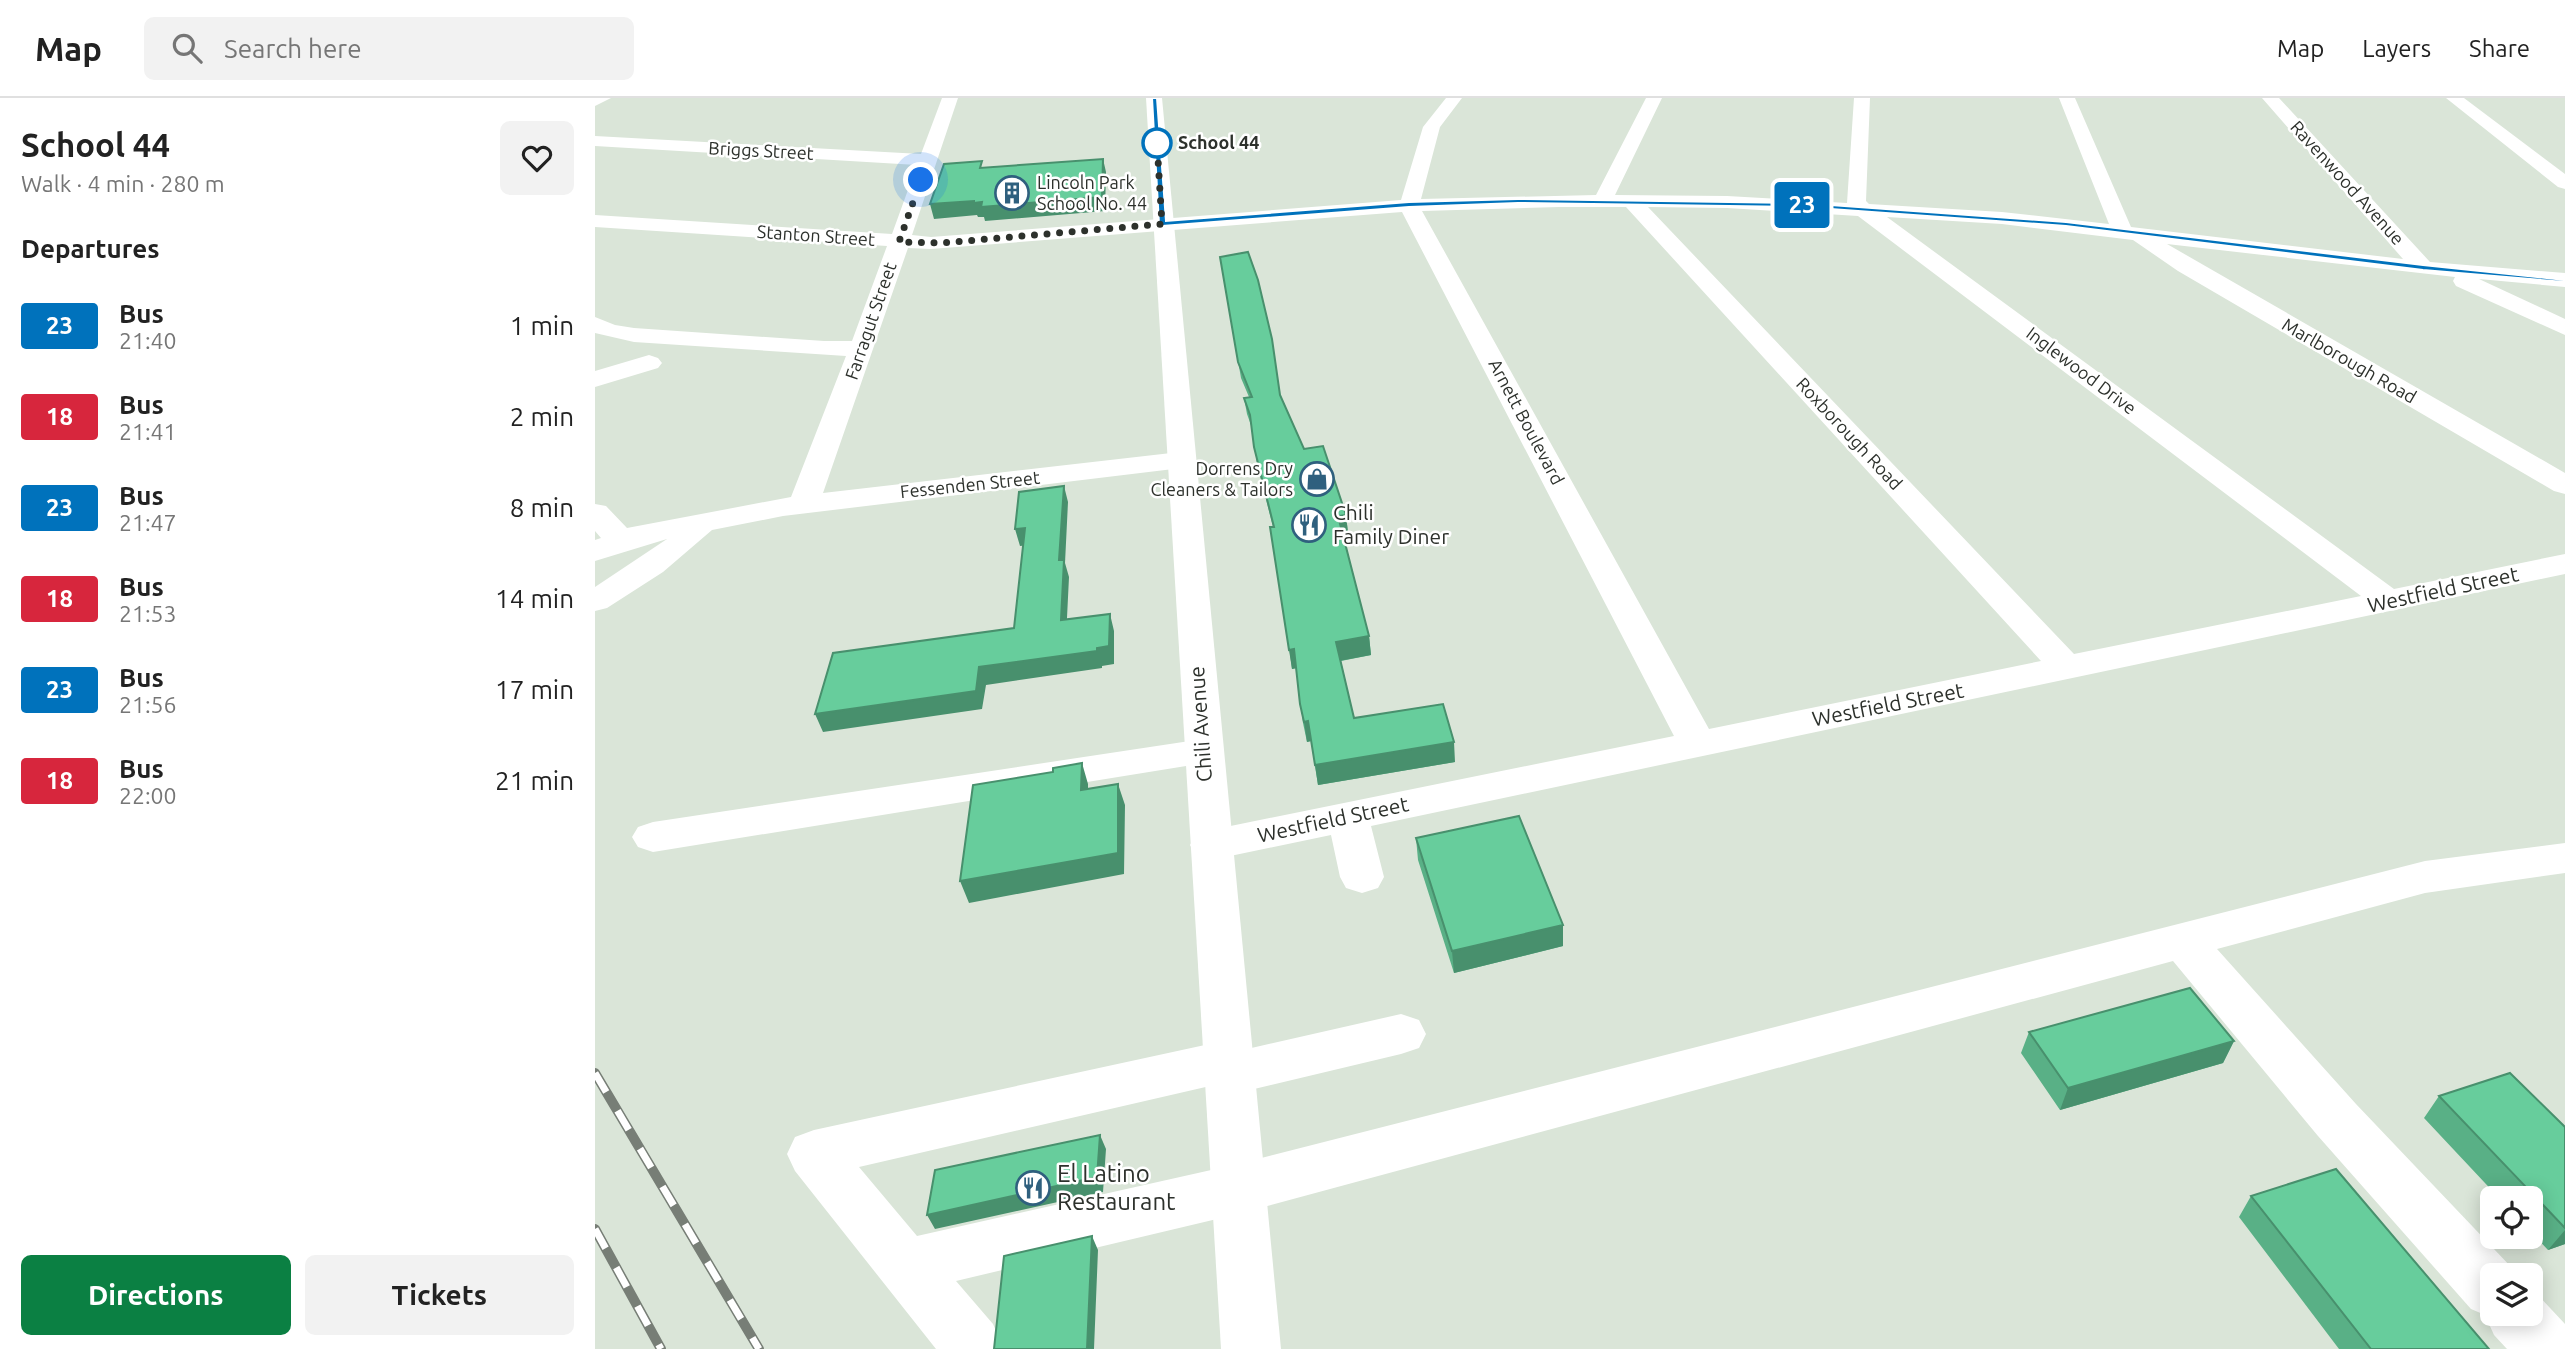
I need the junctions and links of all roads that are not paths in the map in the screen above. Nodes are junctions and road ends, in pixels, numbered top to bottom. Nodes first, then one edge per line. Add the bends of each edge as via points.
1 (603, 98) edge
2 (1154, 98) edge
3 (1454, 98) edge
4 (1654, 98) edge
5 (1862, 98) edge
6 (2067, 98) edge
7 (2270, 98) edge
8 (2454, 98) edge
9 (926, 99) edge
10 (949, 99) edge
11 (595, 101) edge
12 (595, 141) edge
13 (928, 160) junction
14 (2565, 183) edge
15 (1616, 200) junction
16 (1409, 205) junction
17 (1861, 208) junction
18 (595, 221) edge
19 (1162, 224) junction
20 (2129, 231) junction
21 (899, 242) junction
22 (2431, 269) junction
23 (2565, 280) edge
24 (595, 324) edge
25 (2565, 328) edge
26 (862, 348) junction
27 (649, 363) dead end
28 (595, 379) edge
29 (1180, 461) junction
30 (2565, 485) edge
31 (804, 504) junction
32 (595, 513) edge
33 (702, 522) junction
34 (609, 546) edge
35 (2565, 564) edge
36 (595, 601) edge
37 (2389, 601) junction
38 (2068, 668) junction
39 (1697, 743) junction
40 (1203, 752) junction
41 (1348, 816) junction
42 (653, 837) dead end
43 (1211, 845) junction
44 (2565, 858) edge
45 (1362, 877) dead end
46 (2182, 940) junction
47 (1401, 1034) dead end
48 (1229, 1068) junction
49 (1238, 1189) junction
50 (905, 1266) junction
51 (2480, 1276) edge
52 (2526, 1326) edge
53 (972, 1345) dead end
54 (1251, 1349) edge
55 (2547, 1349) edge

1 - 11 street
2 - 19 street, Chili Avenue
3 - 16 street via 1432,127
4 - 15 street
5 - 17 street via 1856,201
6 - 20 street
7 - 22 street, Ravenwood Avenue
8 - 14 street
9 - 10 street
10 - 13 street, Farragut Street
12 - 13 street, Briggs Street
13 - 21 street, Farragut Street
15 - 16 street, Stanton Street
15 - 17 street, Stanton Street
15 - 38 street, Roxborough Road
16 - 19 street, Stanton Street
16 - 39 street, Arnett Boulevard
17 - 20 street, Stanton Street
17 - 37 street, Inglewood Drive
18 - 21 street, Stanton Street
19 - 21 street, Stanton Street via 942,243
19 - 29 street, Chili Avenue
20 - 22 street, Stanton Street
20 - 30 street, Marlborough Road
21 - 26 street, Farragut Street
22 - 23 street, Stanton Street
22 - 25 street, Ravenwood Avenue
24 - 26 street via 634,335
26 - 31 street, Farragut Street
27 - 28 street
29 - 31 street, Fessenden Street
29 - 40 street, Chili Avenue
31 - 33 street, Fessenden Street
32 - 34 street
33 - 34 street, Fessenden Street
33 - 36 street via 683,544
35 - 37 street, Westfield Street
37 - 38 street, Westfield Street
38 - 39 street, Westfield Street
39 - 41 street, Westfield Street
40 - 42 street
40 - 43 street, Chili Avenue
41 - 43 street, Westfield Street
41 - 45 street
43 - 48 street, Chili Avenue
44 - 46 street via 2425,877
46 - 49 street
46 - 51 street via 2337,1120
47 - 48 street
48 - 49 street, Chili Avenue
48 - 50 street via 814,1154
49 - 50 street
49 - 54 street, Chili Avenue
50 - 53 street
52 - 55 street

